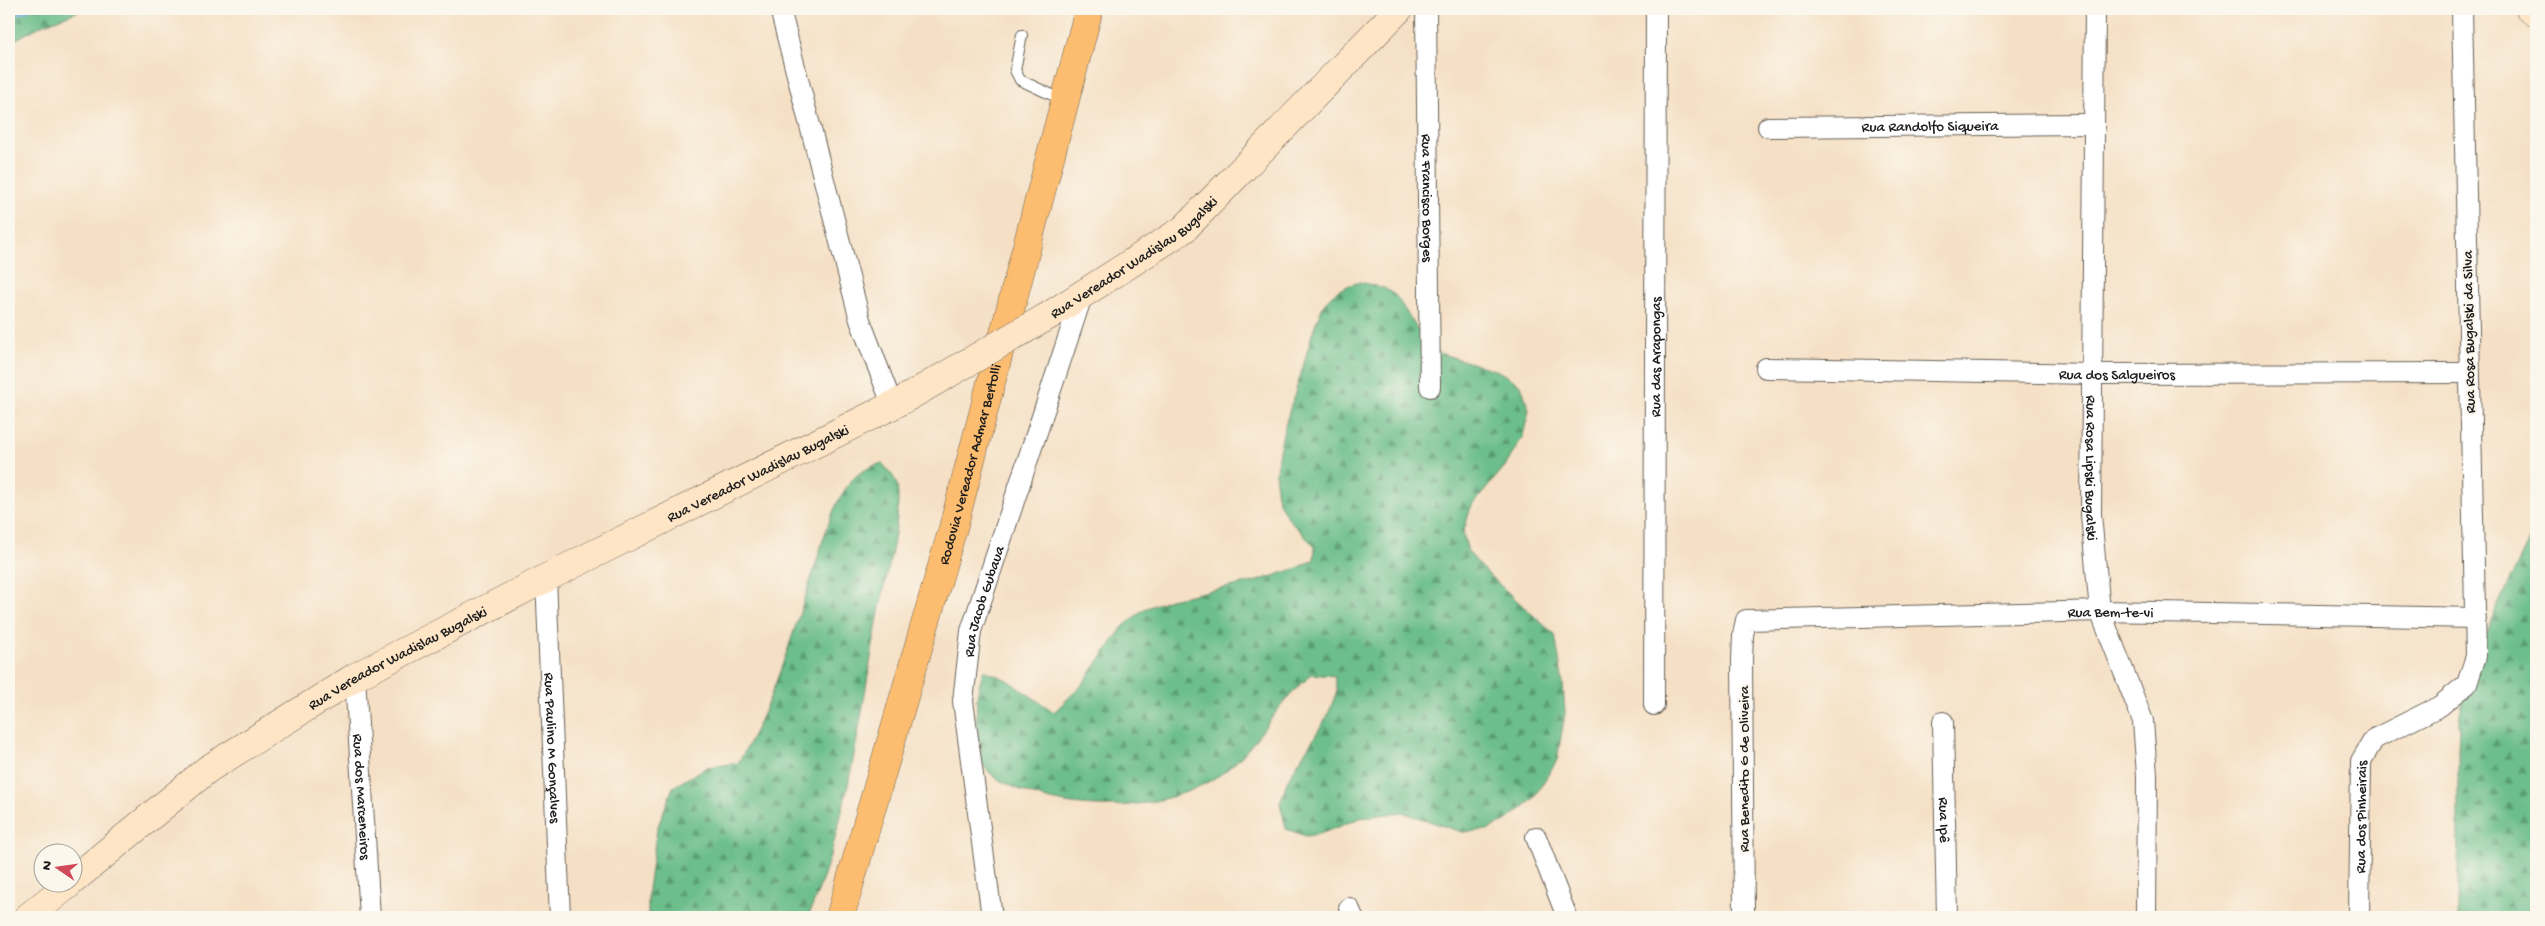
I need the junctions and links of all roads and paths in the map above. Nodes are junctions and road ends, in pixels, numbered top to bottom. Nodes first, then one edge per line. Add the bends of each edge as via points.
1 (780, 9) edge
2 (1089, 9) edge
3 (1399, 9) edge
4 (1426, 9) edge
5 (1656, 9) edge
6 (2095, 9) edge
7 (2462, 9) edge
8 (2530, 9) edge
9 (2536, 13) edge
10 (1022, 36) dead end
11 (1063, 100) junction
12 (2092, 124) junction
13 (1768, 127) dead end
14 (1082, 296) junction
15 (1766, 368) dead end
16 (2468, 373) junction
17 (2092, 374) junction
18 (1430, 387) dead end
19 (898, 403) junction
20 (546, 578) junction
21 (2100, 611) junction
22 (2476, 618) junction
23 (1746, 620) joint
24 (2476, 656) joint
25 (355, 677) junction
26 (1654, 705) dead end
27 (1943, 722) dead end
28 (1536, 836) dead end
29 (82, 873) edge
30 (57, 894) edge
31 (28, 917) edge
32 (370, 917) edge
33 (560, 917) edge
34 (840, 917) edge
35 (992, 917) edge
36 (1567, 917) edge
37 (1744, 917) edge
38 (1947, 917) edge
39 (2146, 917) edge
40 (2358, 917) edge

1 - 19 street via 860,320
2 - 11 highway, Rodovia Vereador Admar Bertolli
3 - 14 main road, Rua Vereador Wadislau Bugalski via 1184,229
4 - 18 street, Rua Francisco Borges
5 - 26 street, Rua das Arapongas
6 - 12 street, Rua Rosa Lipski Bugalski
7 - 16 street, Rua Rosa Bugalski da Silva
8 - 9 main road
10 - 11 lane via 1015,70 1020,80
11 - 34 highway, Rodovia Vereador Admar Bertolli via 952,528
12 - 13 street, Rua Randolfo Siqueira
12 - 17 street, Rua Rosa Lipski Bugalski
14 - 19 main road, Rua Vereador Wadislau Bugalski, bridge
14 - 35 street, Rua Jacob Gubaua via 971,631 962,701
15 - 17 street, Rua dos Salgueiros
16 - 17 street, Rua dos Salgueiros
16 - 22 street, Rua Rosa Bugalski da Silva
17 - 21 street, Rua Rosa Lipski Bugalski via 2090,515
19 - 20 main road, Rua Vereador Wadislau Bugalski
20 - 25 main road, Rua Vereador Wadislau Bugalski
20 - 33 street, Rua Paulino M Gonçalves
21 - 22 street, Rua Bem-te-vi
21 - 23 street, Rua Bem-te-vi
21 - 39 street, Rua Rosa Lipski Bugalski via 2143,721 2147,775
22 - 24 street, Rua Rosa Bugalski da Silva
23 - 37 street, Rua Benedito G de Oliveira via 1742,660
24 - 40 street, Rua dos Pinheirais via 2467,684 2440,706 2374,739 2361,761
25 - 29 main road, Rua Vereador Wadislau Bugalski via 208,769
25 - 32 street, Rua dos Marceneiros
27 - 38 street, Rua Ipê
28 - 36 street
30 - 31 main road

